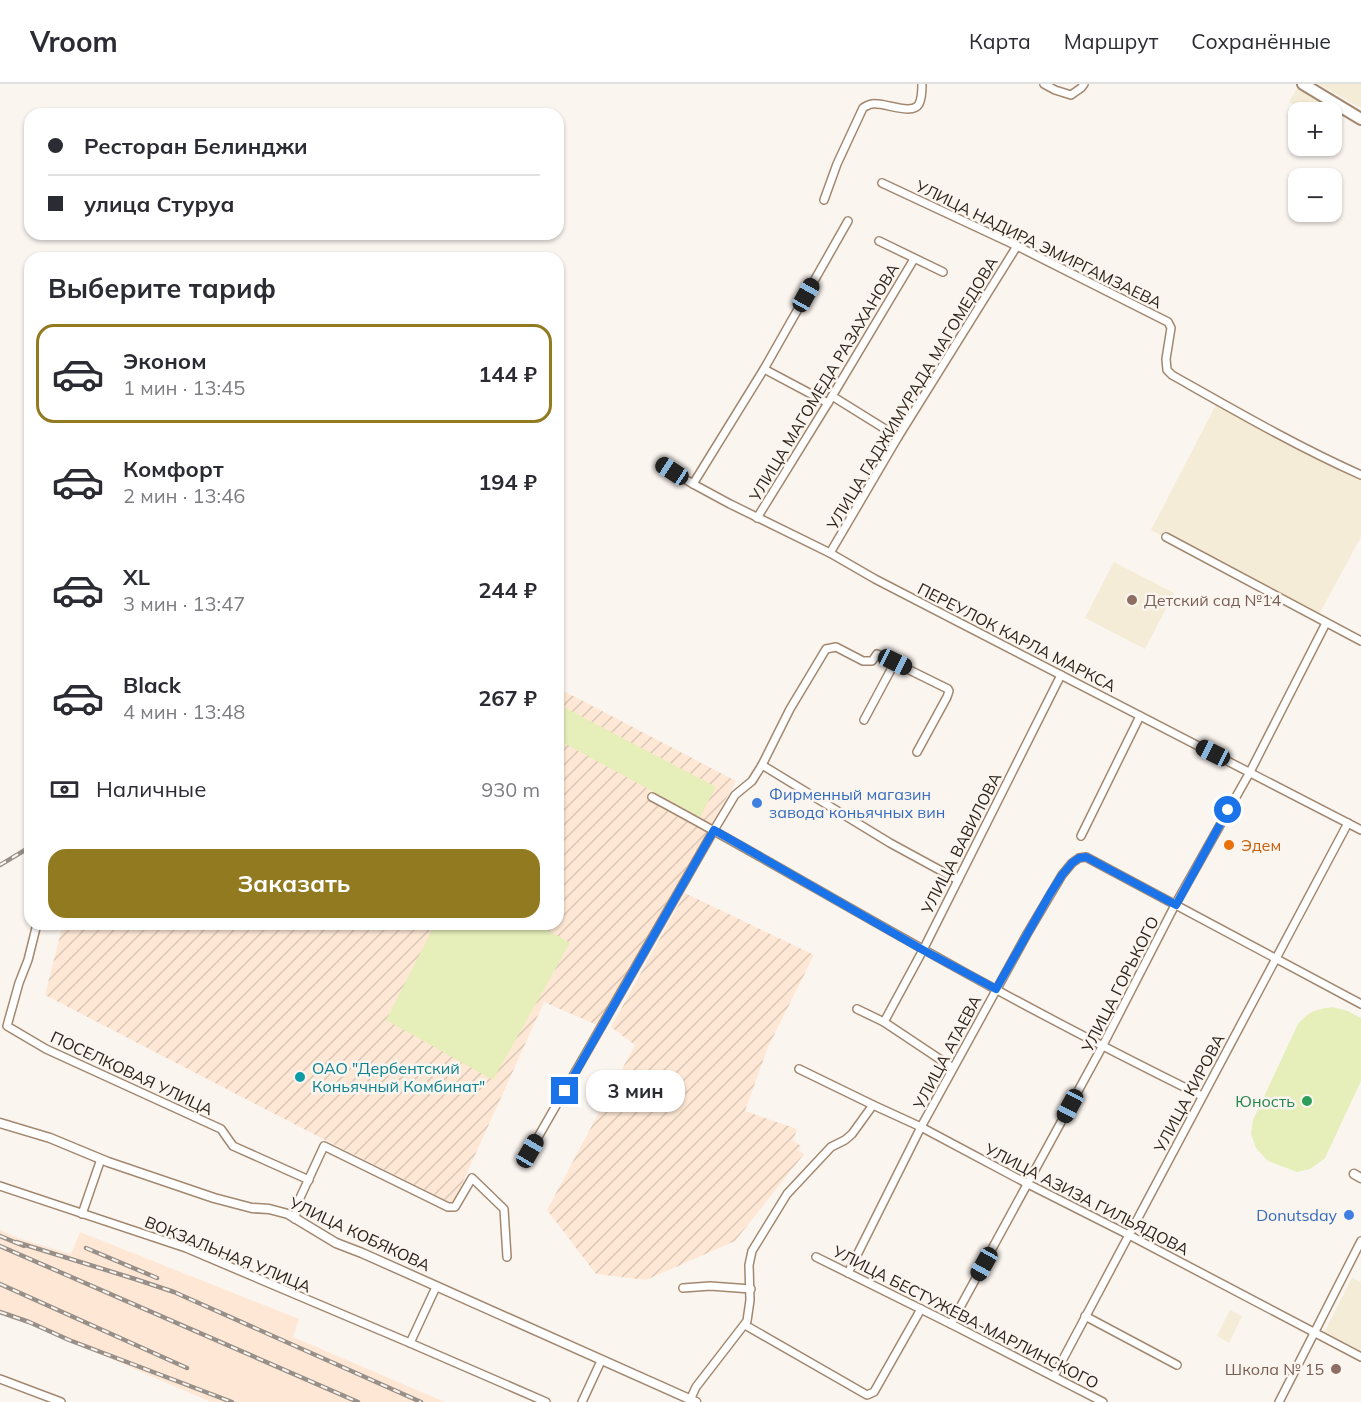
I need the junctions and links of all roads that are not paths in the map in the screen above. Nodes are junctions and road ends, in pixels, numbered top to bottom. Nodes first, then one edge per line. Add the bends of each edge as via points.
1 (922, 84) edge
2 (1044, 84) edge
3 (1084, 84) edge
4 (1303, 84) edge
5 (1361, 119) edge
6 (882, 183) dead end
7 (824, 200) dead end
8 (848, 221) dead end
9 (879, 241) dead end
10 (1017, 246) junction
11 (914, 259) junction
12 (943, 272) dead end
13 (764, 369) junction
14 (830, 400) junction
15 (898, 437) junction
16 (662, 465) dead end
17 (1361, 475) edge
18 (693, 484) junction
19 (757, 518) junction
20 (1166, 537) dead end
21 (830, 553) junction
22 (1326, 623) junction
23 (1361, 641) edge
24 (895, 662) junction
25 (1061, 675) junction
26 (1140, 716) junction
27 (864, 720) dead end
28 (917, 752) dead end
29 (762, 765) junction
30 (1250, 772) junction
31 (652, 797) dead end
32 (1348, 823) junction
33 (714, 830) junction
34 (1361, 830) edge
35 (1081, 836) dead end
36 (958, 880) junction
37 (1176, 905) junction
38 (36, 930) edge
39 (923, 950) junction
40 (1276, 959) junction
41 (996, 989) junction
42 (1361, 1004) edge
43 (857, 1009) dead end
44 (884, 1022) junction
45 (1102, 1047) junction
46 (953, 1068) junction
47 (799, 1069) dead end
48 (1202, 1096) junction
49 (873, 1105) junction
50 (0, 1123) edge
51 (921, 1126) junction
52 (530, 1151) dead end
53 (101, 1159) junction
54 (309, 1180) junction
55 (1028, 1184) junction
56 (0, 1186) edge
57 (82, 1214) junction
58 (294, 1219) junction
59 (1129, 1235) junction
60 (1361, 1241) edge
61 (507, 1257) dead end
62 (816, 1257) dead end
63 (848, 1273) junction
64 (436, 1287) junction
65 (683, 1288) dead end
66 (751, 1289) junction
67 (921, 1310) junction
68 (1085, 1316) junction
69 (951, 1324) junction
70 (745, 1325) junction
71 (1315, 1332) junction
72 (410, 1343) junction
73 (1361, 1357) edge
74 (601, 1360) junction
75 (1177, 1365) dead end
76 (1054, 1376) junction
77 (0, 1379) edge
78 (693, 1401) edge
79 (61, 1402) edge
80 (546, 1402) edge
81 (582, 1402) edge
82 (1103, 1402) edge
83 (1279, 1402) edge

1 - 7 street via 916,108 871,104 863,108
2 - 3 street via 1071,95
4 - 5 main road
6 - 10 street, УЛИЦА НАДИРА ЭМИРГАМЗАЕВА
8 - 13 street
9 - 11 street
10 - 15 street, УЛИЦА ГАДЖИМУРАДА МАГОМЕДОВА
10 - 17 street, УЛИЦА НАДИРА ЭМИРГАМЗАЕВА via 1168,322 1171,328 1166,359 1172,375
11 - 12 street
11 - 14 street, УЛИЦА МАГОМЕДА РАЗАХАНОВА
13 - 14 street
13 - 18 street
14 - 15 street
14 - 19 street, УЛИЦА МАГОМЕДА РАЗАХАНОВА
15 - 21 street, УЛИЦА ГАДЖИМУРАДА МАГОМЕДОВА
16 - 18 street, ПЕРЕУЛОК КАРЛА МАРКСА
18 - 19 street, ПЕРЕУЛОК КАРЛА МАРКСА
19 - 21 street, ПЕРЕУЛОК КАРЛА МАРКСА
20 - 22 street
21 - 25 street, ПЕРЕУЛОК КАРЛА МАРКСА
22 - 23 street
22 - 30 street, УЛИЦА ГОРЬКОГО
24 - 27 street
24 - 28 street via 949,691
24 - 29 street via 877,654 872,661 863,661 836,647 826,649
25 - 26 street, ПЕРЕУЛОК КАРЛА МАРКСА
25 - 36 street, УЛИЦА ВАВИЛОВА
26 - 30 street, ПЕРЕУЛОК КАРЛА МАРКСА
26 - 35 street
29 - 33 street via 752,781 735,795
29 - 36 street
30 - 32 street, ПЕРЕУЛОК КАРЛА МАРКСА
30 - 37 street, УЛИЦА ГОРЬКОГО
31 - 33 street
32 - 34 street, ПЕРЕУЛОК КАРЛА МАРКСА
32 - 40 street, УЛИЦА КИРОВА
33 - 39 street
33 - 52 street
36 - 39 street, УЛИЦА ВАВИЛОВА
37 - 40 street
37 - 41 street, УЛИЦА АТАЕВА via 1086,857 1079,858 1062,875
37 - 45 street, УЛИЦА ГОРЬКОГО
38 - 54 street, ПОСЕЛКОВАЯ УЛИЦА via 7,1026 45,1049 221,1129 233,1146
39 - 41 street
39 - 44 street, УЛИЦА ВАВИЛОВА
40 - 42 street
40 - 48 street, УЛИЦА КИРОВА
41 - 45 street
41 - 46 street, УЛИЦА АТАЕВА
43 - 44 street
44 - 46 street
45 - 48 street
45 - 55 street, УЛИЦА ГОРЬКОГО
46 - 51 street, УЛИЦА АТАЕВА
47 - 49 street, УЛИЦА АЗИЗА ГИЛЬЯДОВА
48 - 59 street, УЛИЦА КИРОВА
49 - 51 street, УЛИЦА АЗИЗА ГИЛЬЯДОВА
49 - 66 street via 852,1134 831,1147 787,1194 752,1251
50 - 53 street, УЛИЦА КОБЯКОВА
51 - 55 street, УЛИЦА АЗИЗА ГИЛЬЯДОВА
51 - 63 street, УЛИЦА АТАЕВА
53 - 57 street
53 - 58 street, УЛИЦА КОБЯКОВА via 214,1198 269,1209
54 - 58 street
54 - 61 street via 324,1146 448,1208 455,1207 472,1178 504,1209
55 - 59 street, УЛИЦА АЗИЗА ГИЛЬЯДОВА
55 - 69 street, УЛИЦА ГОРЬКОГО
56 - 57 street, ВОКЗАЛЬНАЯ УЛИЦА
57 - 72 street, ВОКЗАЛЬНАЯ УЛИЦА via 186,1248
58 - 64 street, УЛИЦА КОБЯКОВА via 336,1243
59 - 68 street, УЛИЦА КИРОВА
59 - 71 street, УЛИЦА АЗИЗА ГИЛЬЯДОВА
60 - 71 street
62 - 63 street, УЛИЦА БЕСТУЖЕВА-МАРЛИНСКОГО
63 - 67 street, УЛИЦА БЕСТУЖЕВА-МАРЛИНСКОГО
64 - 72 street
64 - 74 street, УЛИЦА КОБЯКОВА
65 - 66 street
66 - 70 street
67 - 69 street, УЛИЦА БЕСТУЖЕВА-МАРЛИНСКОГО
67 - 70 street via 874,1392 867,1395
68 - 75 street
68 - 76 street, УЛИЦА КИРОВА
69 - 76 street, УЛИЦА БЕСТУЖЕВА-МАРЛИНСКОГО
70 - 78 street via 696,1387
71 - 73 street, УЛИЦА АЗИЗА ГИЛЬЯДОВА
71 - 83 street
72 - 80 street, ВОКЗАЛЬНАЯ УЛИЦА
74 - 78 street, УЛИЦА КОБЯКОВА
74 - 81 street
76 - 82 street, УЛИЦА БЕСТУЖЕВА-МАРЛИНСКОГО
77 - 79 street

